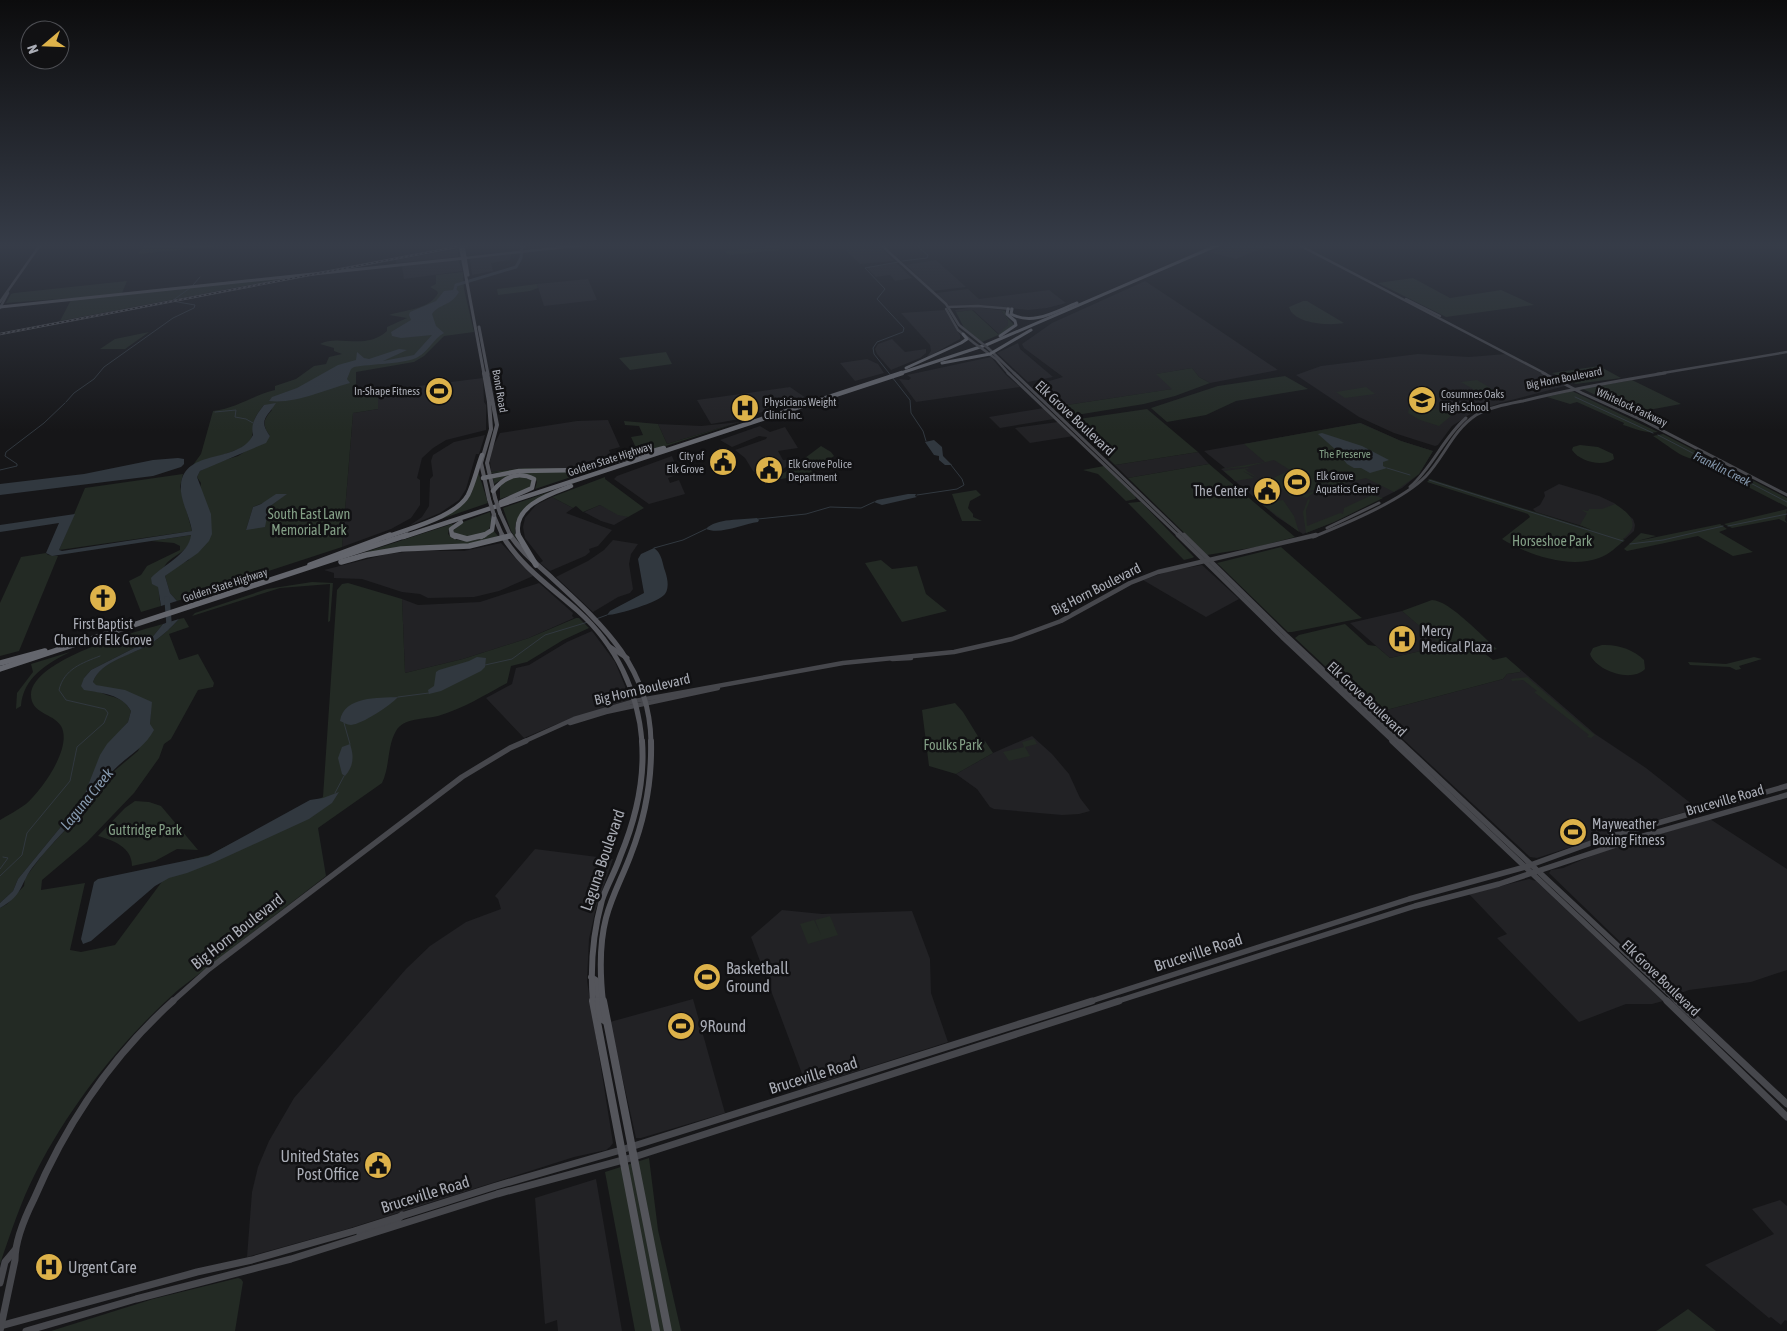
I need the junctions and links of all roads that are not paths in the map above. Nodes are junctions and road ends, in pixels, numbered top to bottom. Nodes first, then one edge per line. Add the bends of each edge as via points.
1 (473, 307) edge
2 (473, 307) edge
3 (943, 307) edge
4 (964, 307) edge
5 (973, 307) edge
6 (979, 307) edge
7 (993, 307) edge
8 (1063, 307) edge
9 (1068, 307) edge
10 (1076, 307) edge
11 (1417, 307) edge
12 (1424, 307) edge
13 (950, 309) junction
14 (1010, 310) junction
15 (1067, 311) junction
16 (957, 325) junction
17 (964, 332) junction
18 (995, 339) junction
19 (1497, 346) junction
20 (1502, 351) junction
21 (1787, 351) edge
22 (992, 353) junction
23 (1526, 362) junction
24 (904, 369) junction
25 (894, 375) junction
26 (486, 379) junction
27 (490, 383) junction
28 (1574, 387) junction
29 (1074, 435) junction
30 (674, 446) junction
31 (1093, 447) junction
32 (663, 452) junction
33 (482, 455) junction
34 (486, 477) junction
35 (493, 491) junction
36 (1787, 494) edge
37 (492, 498) junction
38 (1144, 499) junction
39 (501, 502) junction
40 (488, 510) junction
41 (497, 514) junction
42 (510, 536) junction
43 (503, 538) junction
44 (1206, 560) junction
45 (536, 565) junction
46 (304, 566) junction
47 (291, 575) junction
48 (182, 608) junction
49 (128, 626) junction
50 (610, 647) junction
51 (917, 655) junction
52 (930, 655) junction
53 (886, 658) junction
54 (627, 659) junction
55 (897, 659) junction
56 (0, 664) edge
57 (0, 671) edge
58 (724, 686) junction
59 (710, 687) junction
60 (691, 694) junction
61 (646, 701) junction
62 (636, 703) junction
63 (1787, 786) edge
64 (1787, 795) edge
65 (1667, 821) junction
66 (1628, 831) junction
67 (1640, 837) junction
68 (1603, 849) junction
69 (1529, 865) junction
70 (1540, 871) junction
71 (1533, 874) junction
72 (591, 977) junction
73 (606, 1021) junction
74 (1787, 1104) edge
75 (1787, 1117) edge
76 (632, 1147) junction
77 (621, 1150) junction
78 (634, 1157) junction
79 (623, 1160) junction
80 (402, 1215) junction
81 (339, 1244) junction
82 (15, 1250) junction
83 (0, 1282) edge
84 (1, 1328) edge
85 (26, 1331) edge
86 (656, 1331) edge
87 (668, 1331) edge

1 - 26 main road, Bond Road
2 - 27 main road, Bond Road
3 - 16 main road, Elk Grove Boulevard
4 - 13 main road
5 - 13 main road
6 - 14 main road
7 - 14 main road
8 - 14 highway via 1031,318 1016,317
9 - 18 highway, Golden State Highway
10 - 15 highway, Golden State Highway
11 - 20 main road, Whitelock Parkway
12 - 19 main road, Whitelock Parkway
13 - 16 main road, Elk Grove Boulevard
14 - 18 highway via 1007,314 1016,326
15 - 22 highway
15 - 25 highway, Golden State Highway via 988,344
16 - 17 main road, Elk Grove Boulevard
17 - 22 main road, Elk Grove Boulevard, bridge
17 - 22 main road, Elk Grove Boulevard, bridge via 974,343
17 - 24 highway via 967,339 961,343
18 - 24 highway, Golden State Highway
19 - 20 main road
19 - 23 main road, Whitelock Parkway
20 - 23 main road
20 - 28 main road, Whitelock Parkway
21 - 28 main road, Big Horn Boulevard
22 - 25 highway
22 - 29 main road, Elk Grove Boulevard via 1010,376
22 - 31 main road, Elk Grove Boulevard
23 - 28 main road, Whitelock Parkway
24 - 25 highway, Golden State Highway
25 - 30 highway, Golden State Highway
25 - 32 highway, Golden State Highway
26 - 27 main road
26 - 33 main road, Bond Road via 491,428
27 - 34 main road, Bond Road via 497,425 487,458
28 - 36 main road, Whitelock Parkway
28 - 44 main road, Big Horn Boulevard via 1505,404 1477,415 1460,428 1428,474 1414,487 1338,527 1309,538
29 - 31 main road
29 - 38 main road, Elk Grove Boulevard
30 - 34 highway via 582,470 519,471
30 - 39 highway, Golden State Highway
31 - 38 main road, Elk Grove Boulevard
32 - 40 highway, Golden State Highway
32 - 45 highway via 554,492 529,507 519,518 517,532
33 - 34 main road, Bond Road
33 - 46 highway via 470,494 452,510
34 - 35 main road, Bond Road
34 - 37 main road, Laguna Boulevard
35 - 37 main road, Bond Road
35 - 39 highway via 507,478 526,476 534,479 532,488
37 - 41 main road, Laguna Boulevard, bridge
38 - 44 main road, Elk Grove Boulevard
38 - 44 main road, Elk Grove Boulevard
39 - 46 highway, Golden State Highway
40 - 41 highway via 455,525 451,529 452,535 462,539 483,536 492,530
40 - 47 highway, Golden State Highway
41 - 42 main road
41 - 43 main road, Laguna Boulevard
42 - 43 highway
42 - 45 main road, Laguna Boulevard
43 - 47 highway via 462,547 417,547 381,552
43 - 50 main road, Laguna Boulevard via 512,552 591,624
44 - 52 main road, Big Horn Boulevard via 1140,579 1079,613 1027,634 975,648
44 - 69 main road, Elk Grove Boulevard
45 - 54 main road, Laguna Boulevard via 599,623
46 - 48 highway, Golden State Highway
47 - 48 highway, Golden State Highway
48 - 49 highway, Golden State Highway
49 - 56 highway, Golden State Highway
49 - 57 highway, Golden State Highway
50 - 54 main road
50 - 62 main road, Laguna Boulevard via 627,677
51 - 52 main road, Big Horn Boulevard
51 - 53 main road, Big Horn Boulevard
51 - 55 main road
52 - 55 main road, Big Horn Boulevard
53 - 55 main road, Big Horn Boulevard
53 - 58 main road, Big Horn Boulevard
54 - 61 main road, Laguna Boulevard
58 - 59 main road, Big Horn Boulevard
58 - 60 main road, Big Horn Boulevard
59 - 60 main road
59 - 61 main road, Big Horn Boulevard
60 - 61 main road, Big Horn Boulevard
61 - 62 main road, Big Horn Boulevard
61 - 73 main road, Laguna Boulevard via 652,754 647,798 630,856 614,891 602,942 600,976
62 - 72 main road, Laguna Boulevard via 642,744 639,792 630,830 601,904 594,934
62 - 82 main road, Big Horn Boulevard via 568,723 510,748 454,783 167,1005 106,1073 67,1131 38,1188
63 - 65 main road, Bruceville Road
64 - 67 main road, Bruceville Road
65 - 66 main road, Bruceville Road
65 - 67 main road, Bruceville Road via 1642,830
66 - 68 main road, Bruceville Road via 1630,837 1608,844
66 - 69 main road, Bruceville Road
67 - 68 main road, Bruceville Road
68 - 70 main road, Bruceville Road
69 - 70 main road, Elk Grove Boulevard
69 - 71 main road, Elk Grove Boulevard
69 - 76 main road, Bruceville Road via 1409,899
70 - 71 main road, Bruceville Road
70 - 74 main road, Elk Grove Boulevard
71 - 75 main road, Elk Grove Boulevard
71 - 78 main road, Bruceville Road via 1415,906
72 - 73 main road via 596,980 601,1018
72 - 77 main road, Laguna Boulevard via 594,1010
73 - 76 main road, Laguna Boulevard
76 - 77 main road, Bruceville Road
76 - 78 main road, Laguna Boulevard
77 - 79 main road, Laguna Boulevard
77 - 80 main road, Bruceville Road
78 - 79 main road, Bruceville Road
78 - 87 main road, Laguna Boulevard
79 - 81 main road, Bruceville Road via 497,1194
79 - 86 main road, Laguna Boulevard
80 - 81 main road via 395,1222
80 - 84 main road, Bruceville Road via 252,1260 197,1272
81 - 85 main road, Bruceville Road
82 - 83 main road, Big Horn Boulevard via 5,1262
82 - 84 main road, Big Horn Boulevard

